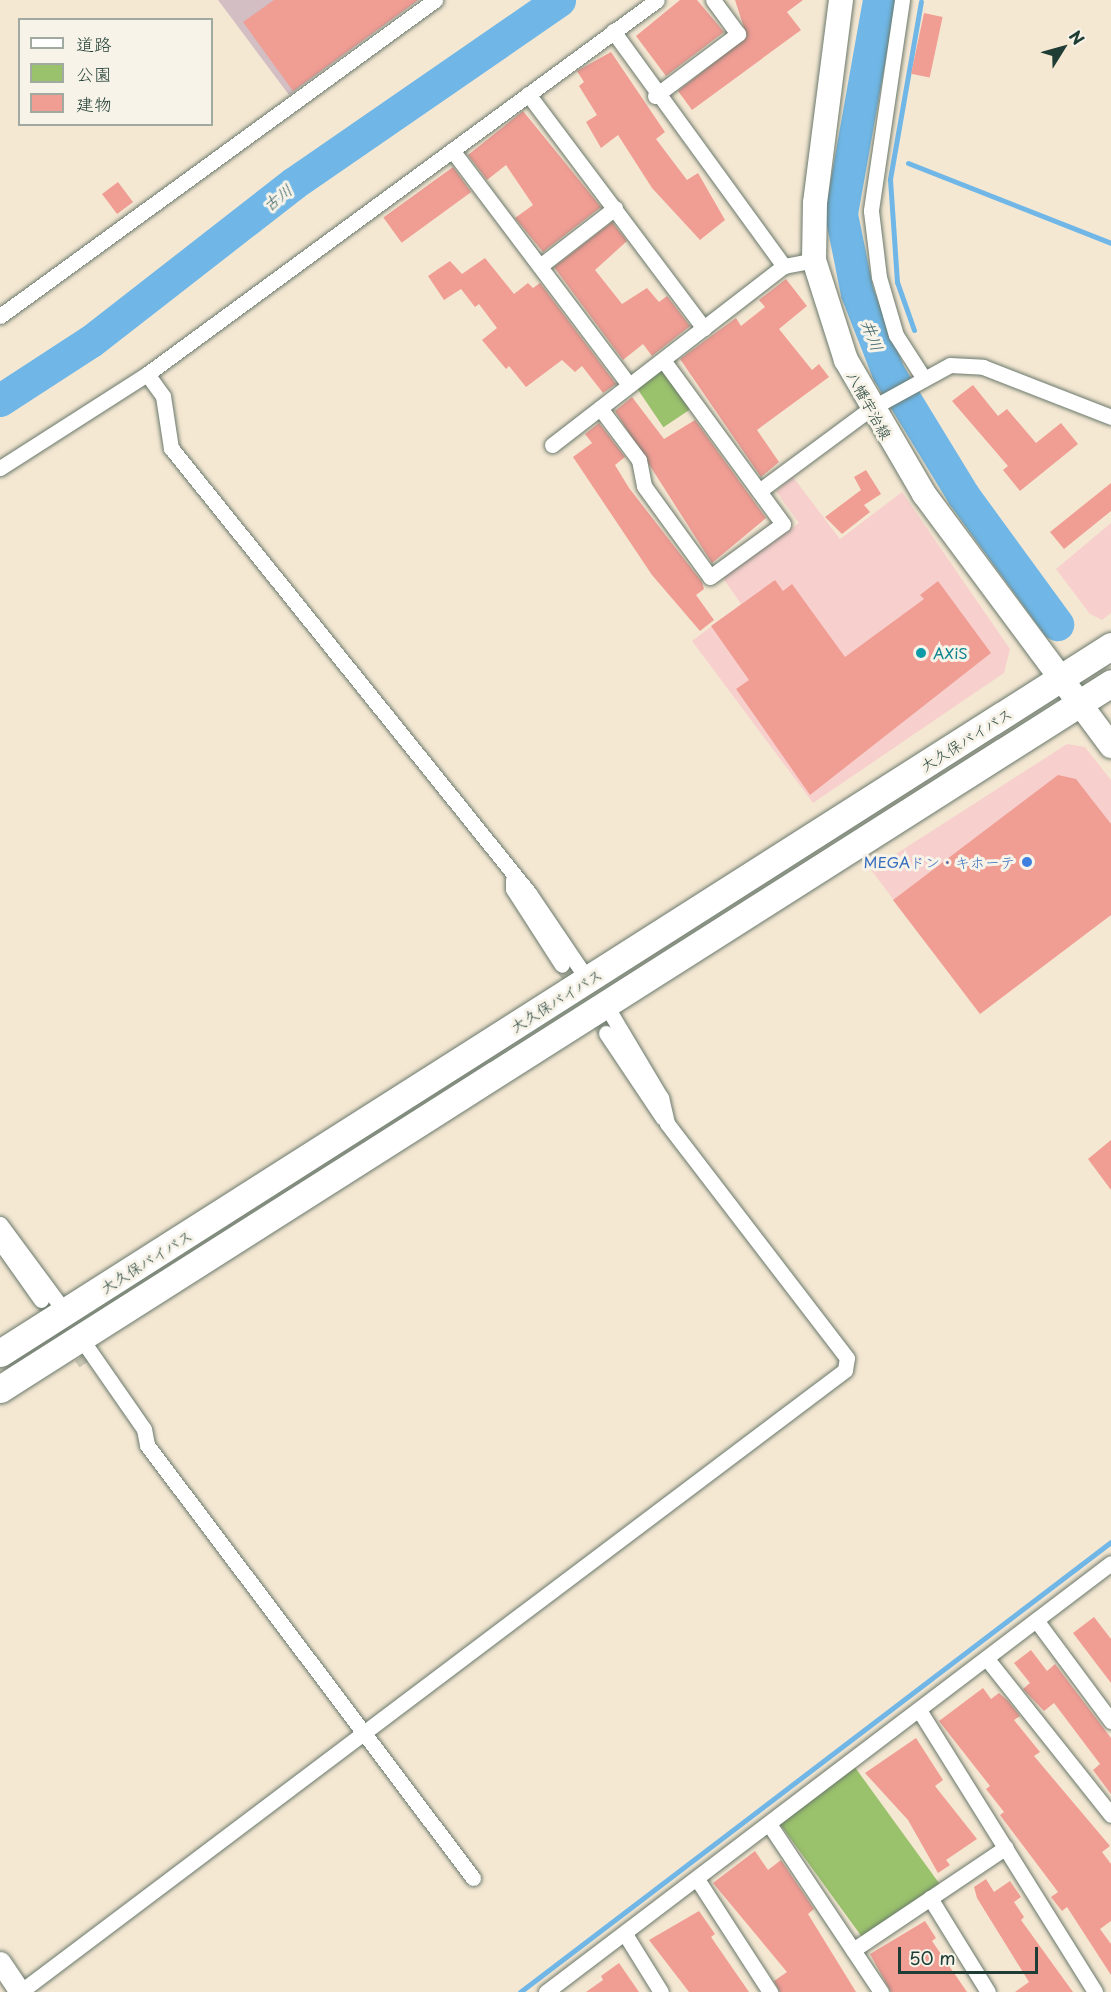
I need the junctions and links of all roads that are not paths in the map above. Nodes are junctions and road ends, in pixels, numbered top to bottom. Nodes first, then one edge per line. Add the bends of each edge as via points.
1 (435, 0) edge
2 (657, 0) edge
3 (713, 0) edge
4 (841, 0) edge
5 (902, 0) edge
6 (613, 31) junction
7 (528, 94) junction
8 (656, 96) junction
9 (452, 150) junction
10 (615, 208) junction
11 (814, 260) junction
12 (540, 266) junction
13 (784, 266) junction
14 (0, 316) edge
15 (704, 328) junction
16 (663, 360) junction
17 (147, 374) junction
18 (923, 377) junction
19 (629, 385) junction
20 (877, 406) junction
21 (600, 408) junction
22 (1111, 417) edge
23 (552, 445) dead end
24 (0, 468) edge
25 (759, 491) junction
26 (1111, 646) edge
27 (1060, 681) junction
28 (1111, 683) edge
29 (1079, 706) junction
30 (1111, 746) edge
31 (513, 877) junction
32 (562, 965) tunnel mouth
33 (588, 980) junction
34 (604, 1002) junction
35 (606, 1033) tunnel mouth
36 (667, 1123) junction
37 (0, 1224) edge
38 (0, 1242) edge
39 (41, 1300) tunnel mouth
40 (65, 1312) junction
41 (80, 1337) junction
42 (0, 1353) edge
43 (86, 1363) tunnel mouth
44 (0, 1389) edge
45 (147, 1444) junction
46 (1111, 1563) edge
47 (1036, 1620) junction
48 (987, 1659) junction
49 (919, 1710) junction
50 (1111, 1720) edge
51 (365, 1730) junction
52 (1111, 1815) edge
53 (769, 1824) junction
54 (1006, 1847) junction
55 (473, 1878) dead end
56 (697, 1880) junction
57 (930, 1898) junction
58 (625, 1934) junction
59 (853, 1950) junction
60 (0, 1962) edge
61 (551, 1991) edge
62 (20, 1992) edge
63 (661, 1992) edge
64 (770, 1992) edge
65 (881, 1992) edge
66 (988, 1992) edge
67 (1095, 1992) edge

1 - 14 street
2 - 6 street
3 - 8 street via 738,34
4 - 11 main road, 八幡宇治線 via 815,202
5 - 18 street via 871,212 879,277 896,335
6 - 7 street
6 - 8 street
7 - 9 street
7 - 10 street
8 - 13 street
9 - 12 street
9 - 17 street
10 - 12 street
10 - 15 street
11 - 13 street
11 - 20 main road, 八幡宇治線 via 846,360
12 - 19 street
13 - 15 street
15 - 16 street
16 - 19 street
16 - 25 street
17 - 24 street
17 - 31 street via 163,396 171,448
18 - 20 street
18 - 22 street via 950,365 983,367
19 - 21 street
20 - 25 street
20 - 27 main road, 八幡宇治線 via 924,494
21 - 23 street
21 - 25 street via 639,460 644,486 710,577 783,524
26 - 27 highway, 大久保バイパス
27 - 29 main road, 八幡宇治線
27 - 33 highway, 大久保バイパス
28 - 29 highway, 大久保バイパス
29 - 30 main road, 八幡宇治線
29 - 34 highway, 大久保バイパス
31 - 32 street via 513,889
31 - 33 street
33 - 40 highway, 大久保バイパス
34 - 36 street via 661,1098
34 - 41 highway, 大久保バイパス
35 - 36 street
36 - 51 street via 847,1358 845,1370
37 - 40 street
38 - 39 street
40 - 42 highway, 大久保バイパス
41 - 44 highway, 大久保バイパス
41 - 45 street via 144,1429
43 - 45 street
45 - 51 street
46 - 47 street
47 - 48 street
47 - 50 street
48 - 49 street
48 - 52 street
49 - 53 street
49 - 54 street
51 - 55 street
51 - 62 street
53 - 56 street
53 - 59 street
54 - 57 street
54 - 67 street
56 - 58 street
56 - 64 street
57 - 59 street
57 - 66 street
58 - 61 street
58 - 63 street
59 - 65 street
60 - 62 street

